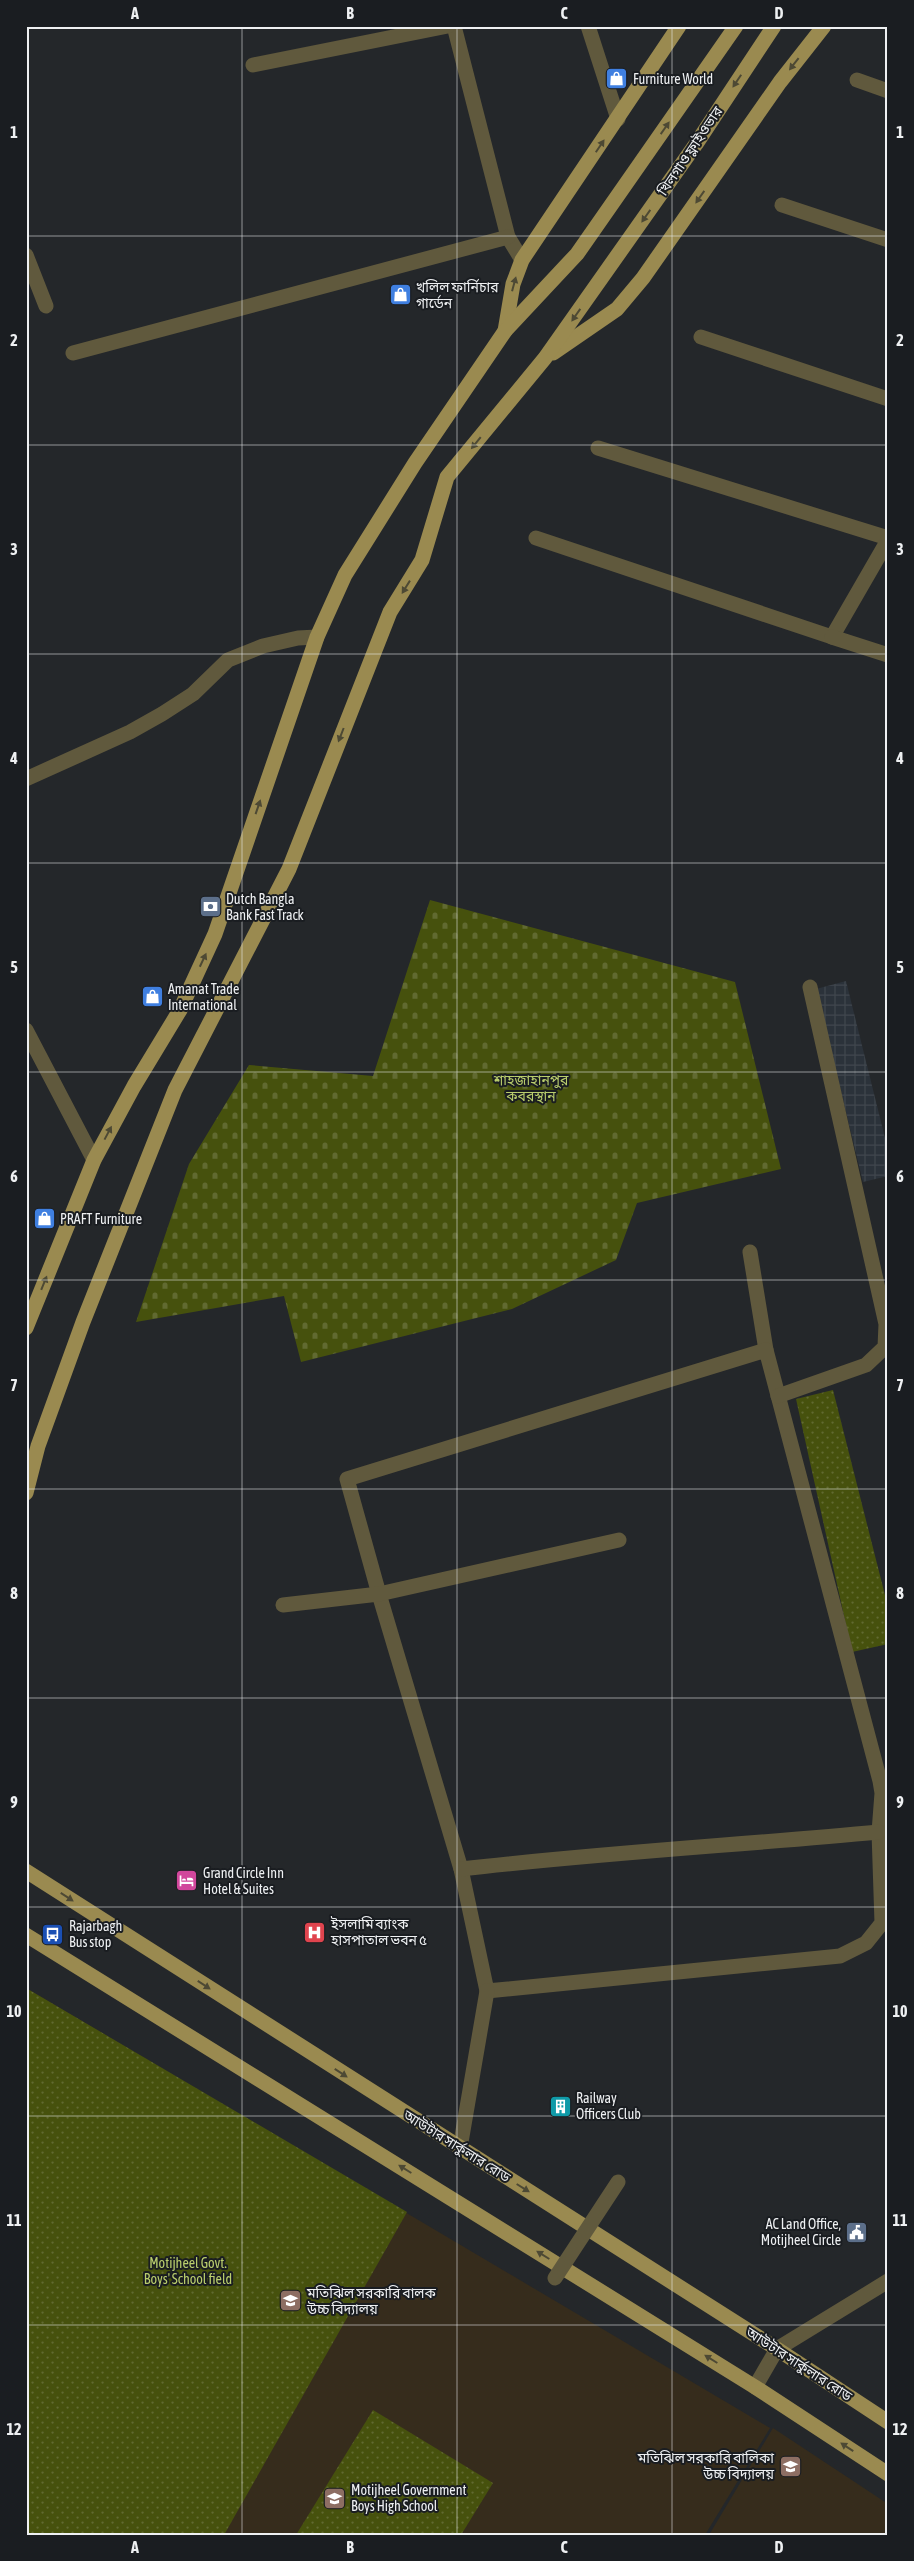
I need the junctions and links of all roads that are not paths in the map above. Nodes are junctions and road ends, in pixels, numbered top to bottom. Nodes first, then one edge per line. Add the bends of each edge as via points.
1 (448, 26) edge
2 (454, 26) edge
3 (588, 26) edge
4 (679, 26) edge
5 (736, 26) edge
6 (774, 26) edge
7 (824, 26) edge
8 (253, 65) dead end
9 (857, 80) dead end
10 (888, 91) edge
11 (618, 119) junction
12 (782, 205) dead end
13 (508, 237) junction
14 (888, 240) edge
15 (26, 255) edge
16 (522, 260) junction
17 (46, 306) dead end
18 (505, 331) junction
19 (701, 337) dead end
20 (73, 353) dead end
21 (545, 358) junction
22 (888, 399) edge
23 (598, 448) dead end
24 (536, 538) dead end
25 (888, 539) edge
26 (317, 637) junction
27 (832, 637) junction
28 (888, 655) edge
29 (26, 779) edge
30 (810, 987) dead end
31 (26, 1030) edge
32 (94, 1160) junction
33 (750, 1252) dead end
34 (26, 1328) edge
35 (766, 1350) junction
36 (778, 1396) junction
37 (26, 1493) edge
38 (619, 1540) dead end
39 (379, 1594) junction
40 (282, 1605) dead end
41 (879, 1832) junction
42 (461, 1868) junction
43 (26, 1871) edge
44 (26, 1935) edge
45 (487, 1991) junction
46 (460, 2148) junction
47 (618, 2182) dead end
48 (555, 2278) dead end
49 (888, 2281) edge
50 (777, 2349) junction
51 (756, 2387) junction
52 (888, 2422) edge
53 (888, 2474) edge

1 - 8 street
2 - 13 street
3 - 11 street
4 - 11 main road
18 -> 5 main road via 577,254
6 -> 21 main road, খিলগাও ফ্লাইওভার via 696,144
7 -> 21 main road via 617,309
9 - 10 street
16 -> 11 main road
12 - 14 street
13 - 16 street
13 - 20 street
15 - 17 street
18 -> 16 main road via 513,284
18 - 26 main road via 345,575
19 - 22 street
21 -> 37 main road via 448,477 422,560 390,612 288,869 175,1090 83,1322 38,1446
23 - 25 street
24 - 27 street
25 - 27 street
26 - 29 street via 263,646 228,660 193,694 162,714
32 -> 26 main road via 180,1010 215,934
27 - 28 street
30 - 36 street via 886,1324 885,1347 866,1366
31 - 32 street
34 -> 32 main road
33 - 35 street
35 - 36 street
35 - 39 street via 347,1479
36 - 41 street via 880,1781
38 - 39 street
39 - 40 street
39 - 42 street
41 - 42 street via 590,1854
41 - 45 street via 882,1924 866,1943 840,1956
42 - 45 street
43 -> 46 main road, আউটার সার্কুলার রোড
51 -> 44 main road
45 - 46 street
46 -> 50 main road, আউটার সার্কুলার রোড
47 - 48 street, bridge
49 - 50 street
50 - 51 street
50 - 52 main road, আউটার সার্কুলার রোড
53 -> 51 main road

